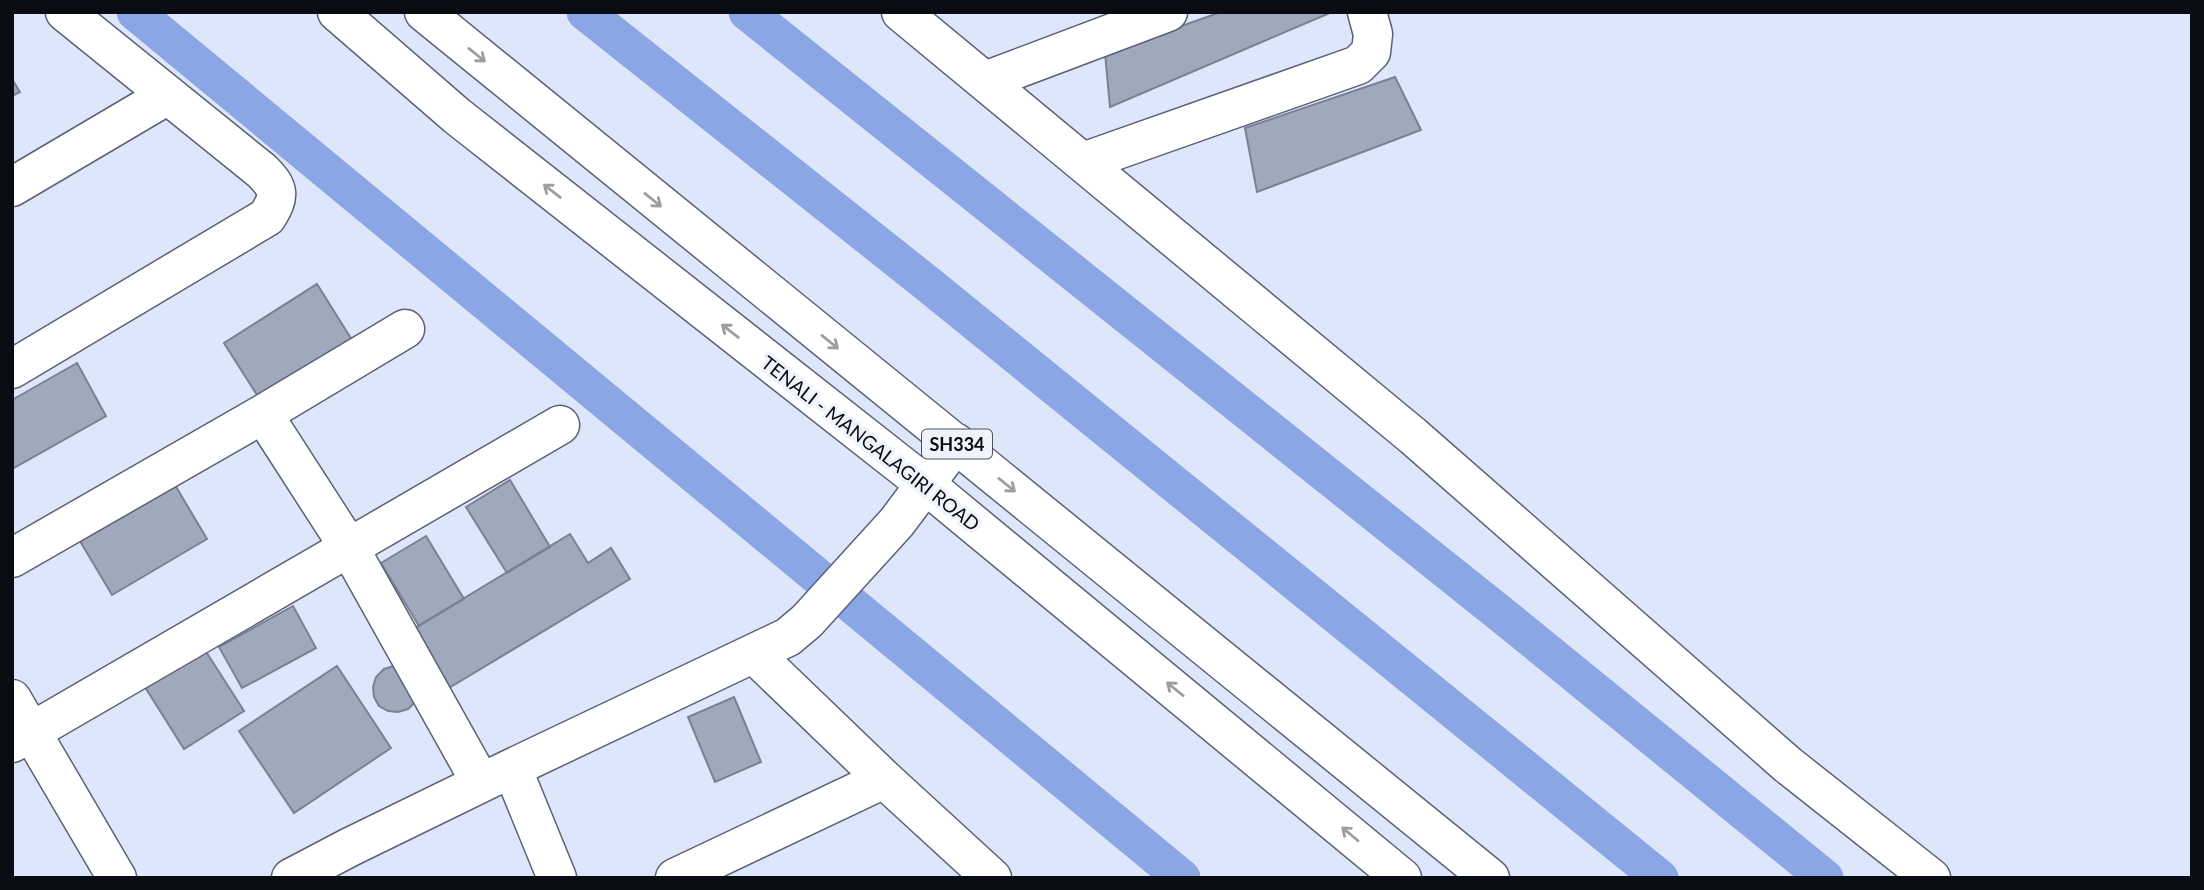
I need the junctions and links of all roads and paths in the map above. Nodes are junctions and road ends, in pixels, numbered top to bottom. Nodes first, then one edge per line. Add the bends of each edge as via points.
1 (65, 12) edge
2 (337, 12) edge
3 (424, 12) edge
4 (901, 12) edge
5 (1168, 12) edge
6 (1367, 12) edge
7 (985, 81) junction
8 (168, 95) junction
9 (1083, 162) junction
10 (12, 187) edge
11 (405, 329) dead end
12 (12, 369) edge
13 (263, 414) junction
14 (560, 425) dead end
15 (956, 443) junction
16 (925, 484) junction
17 (350, 549) junction
18 (12, 558) edge
19 (755, 655) junction
20 (12, 699) edge
21 (23, 737) edge
22 (496, 776) junction
23 (884, 779) junction
24 (356, 862) edge
25 (735, 865) edge
26 (117, 878) edge
27 (291, 878) edge
28 (557, 878) edge
29 (675, 878) edge
30 (992, 878) edge
31 (1402, 878) edge
32 (1490, 878) edge
33 (1931, 878) edge

1 - 8 street
16 -> 2 street, TENALI - MANGALAGIRI ROAD / SH334 via 457,116
3 -> 15 street, SH334
4 - 7 street
5 - 7 street
6 - 9 street via 1373,34 1371,52 1358,65
7 - 9 street
8 - 10 street
8 - 12 street via 262,171 275,184 277,201 267,217
9 - 33 street via 1413,436 1788,765
11 - 13 street
13 - 17 street
13 - 18 street
14 - 17 street
15 - 16 street
15 -> 32 street, SH334
16 - 19 street via 897,522 807,621 789,637
31 -> 16 street, TENALI - MANGALAGIRI ROAD / SH334
17 - 21 street
17 - 22 street
19 - 22 street
19 - 23 street
20 - 21 street
21 - 26 street
22 - 24 street
22 - 28 street
23 - 25 street
23 - 30 street
24 - 27 street
25 - 29 street

